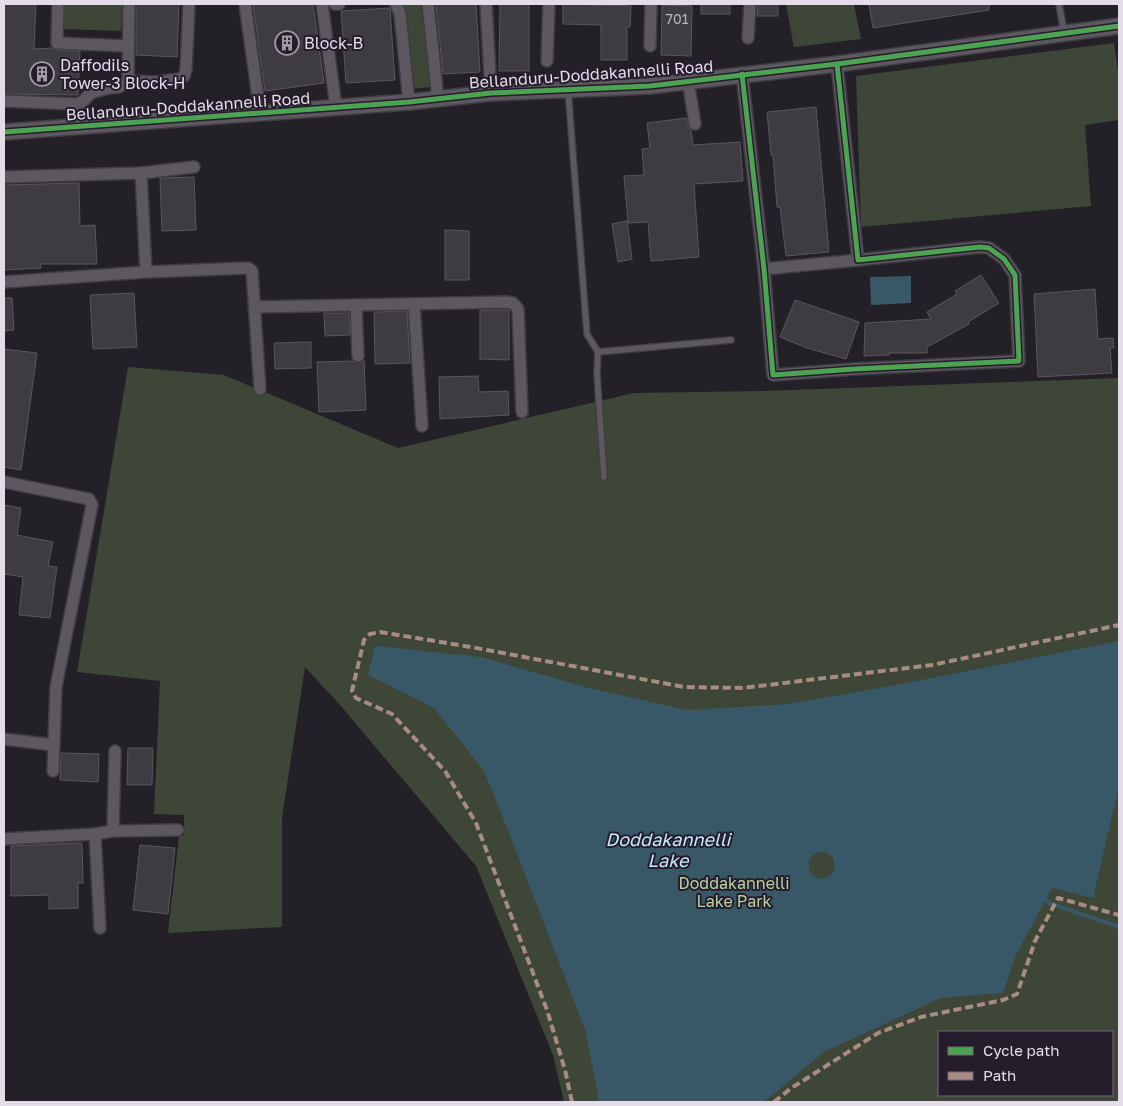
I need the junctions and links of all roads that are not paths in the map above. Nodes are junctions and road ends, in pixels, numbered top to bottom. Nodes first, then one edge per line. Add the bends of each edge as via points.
1 (58, 4) edge
2 (129, 4) edge
3 (189, 4) edge
4 (245, 4) edge
5 (322, 4) edge
6 (335, 4) edge
7 (339, 4) edge
8 (396, 4) edge
9 (428, 4) edge
10 (486, 4) edge
11 (549, 4) edge
12 (651, 4) edge
13 (750, 4) edge
14 (1059, 4) edge
15 (1119, 26) edge
16 (1064, 34) junction
17 (748, 38) dead end
18 (127, 46) junction
19 (650, 46) dead end
20 (547, 61) dead end
21 (837, 64) junction
22 (742, 74) junction
23 (128, 81) junction
24 (688, 81) junction
25 (568, 90) junction
26 (492, 93) junction
27 (438, 99) junction
28 (4, 101) edge
29 (409, 102) junction
30 (336, 107) junction
31 (260, 112) junction
32 (695, 124) dead end
33 (4, 132) edge
34 (194, 167) dead end
35 (141, 173) junction
36 (4, 177) edge
37 (858, 260) junction
38 (764, 269) junction
39 (146, 272) junction
40 (4, 282) edge
41 (414, 304) junction
42 (356, 305) junction
43 (255, 308) junction
44 (731, 340) dead end
45 (598, 352) junction
46 (358, 356) dead end
47 (260, 389) dead end
48 (522, 412) dead end
49 (422, 426) dead end
50 (604, 477) dead end
51 (4, 482) edge
52 (4, 739) edge
53 (54, 745) junction
54 (115, 751) dead end
55 (53, 771) dead end
56 (178, 830) dead end
57 (113, 831) junction
58 (95, 834) junction
59 (4, 839) edge
60 (100, 928) dead end

1 - 18 street via 57,43
2 - 18 street
3 - 23 street via 184,76 156,82
4 - 31 street
5 - 30 street
6 - 7 street
8 - 29 street via 400,14
9 - 27 street
10 - 26 street
11 - 20 street
12 - 19 street
13 - 17 street
14 - 16 lane
15 - 16 street, Bellanduru-Doddakannelli Road
16 - 21 street, Bellanduru-Doddakannelli Road
18 - 23 street
21 - 22 street, Bellanduru-Doddakannelli Road
21 - 37 street
22 - 24 street, Bellanduru-Doddakannelli Road
22 - 38 street
23 - 28 street via 119,87 91,93 76,104
24 - 25 street, Bellanduru-Doddakannelli Road
24 - 32 street
25 - 26 street, Bellanduru-Doddakannelli Road
25 - 45 lane via 587,334
26 - 27 street, Bellanduru-Doddakannelli Road
27 - 29 street, Bellanduru-Doddakannelli Road
29 - 30 street, Bellanduru-Doddakannelli Road
30 - 31 street, Bellanduru-Doddakannelli Road
31 - 33 street, Bellanduru-Doddakannelli Road
34 - 35 street
35 - 36 street
35 - 39 street
37 - 38 street
37 - 38 street via 989,248 1004,259 1015,275 1019,361 773,376
39 - 40 street
39 - 43 street via 248,268 252,271
41 - 42 street
41 - 48 street via 513,303 518,309
41 - 49 street
42 - 43 street
42 - 46 street
43 - 47 street
44 - 45 lane
45 - 50 lane
51 - 53 street via 89,499 92,505 56,687
52 - 53 street
53 - 55 street
54 - 57 street
56 - 57 street
57 - 58 street
58 - 59 street
58 - 60 street

